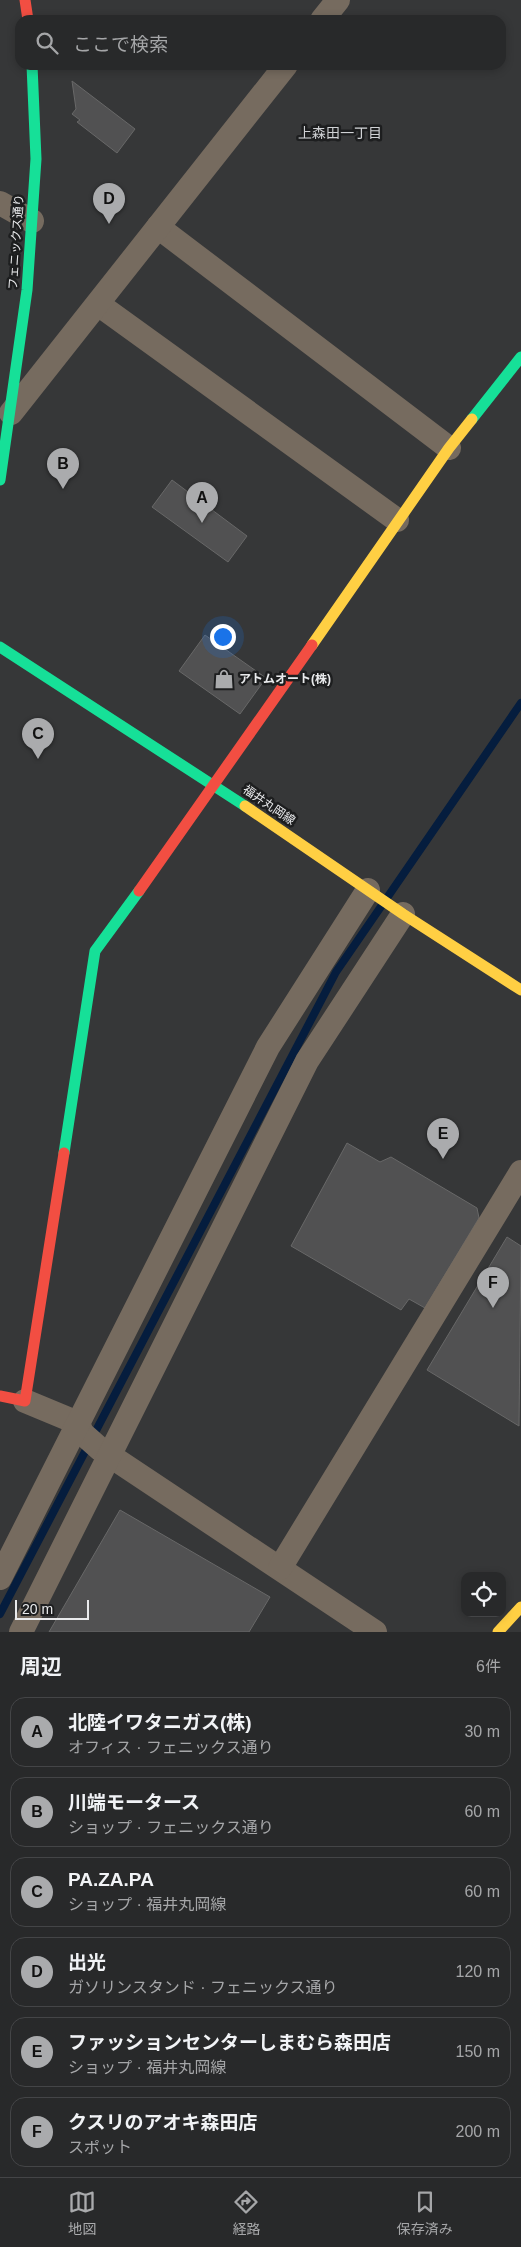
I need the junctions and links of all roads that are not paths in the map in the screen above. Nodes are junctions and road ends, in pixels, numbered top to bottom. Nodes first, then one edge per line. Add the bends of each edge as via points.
1 (25, 0) edge
2 (338, 0) edge
3 (27, 15) edge
4 (326, 15) edge
5 (32, 70) edge
6 (282, 70) edge
7 (0, 202) edge
8 (32, 221) junction
9 (158, 227) junction
10 (98, 304) junction
11 (521, 358) edge
12 (11, 413) junction
13 (449, 448) junction
14 (0, 480) edge
15 (398, 520) junction
16 (0, 647) edge
17 (215, 785) junction
18 (368, 890) junction
19 (403, 914) junction
20 (521, 990) edge
21 (521, 1172) edge
22 (0, 1396) edge
23 (25, 1401) junction
24 (80, 1428) junction
25 (105, 1452) junction
26 (280, 1568) junction
27 (0, 1578) edge
28 (521, 1607) edge
29 (21, 1632) edge
30 (375, 1632) edge
31 (498, 1632) edge

1 - 3 street
2 - 4 street
5 - 8 street, フェニックス通り via 36,159
6 - 9 street
7 - 8 street
8 - 12 street, フェニックス通り via 27,290
9 - 10 street
9 - 13 street
10 - 12 street
10 - 15 street
11 - 13 street
12 - 14 street, フェニックス通り
13 - 15 street
15 - 17 street
16 - 17 street, 福井丸岡線
17 - 18 street, 福井丸岡線
17 - 23 street via 95,951
18 - 19 street, 福井丸岡線
18 - 24 street via 268,1047
19 - 20 street, 福井丸岡線
19 - 25 street via 307,1061
21 - 26 street
22 - 23 street
23 - 24 street
24 - 25 street
24 - 27 street
25 - 26 street
25 - 29 street
26 - 30 street
28 - 31 street

